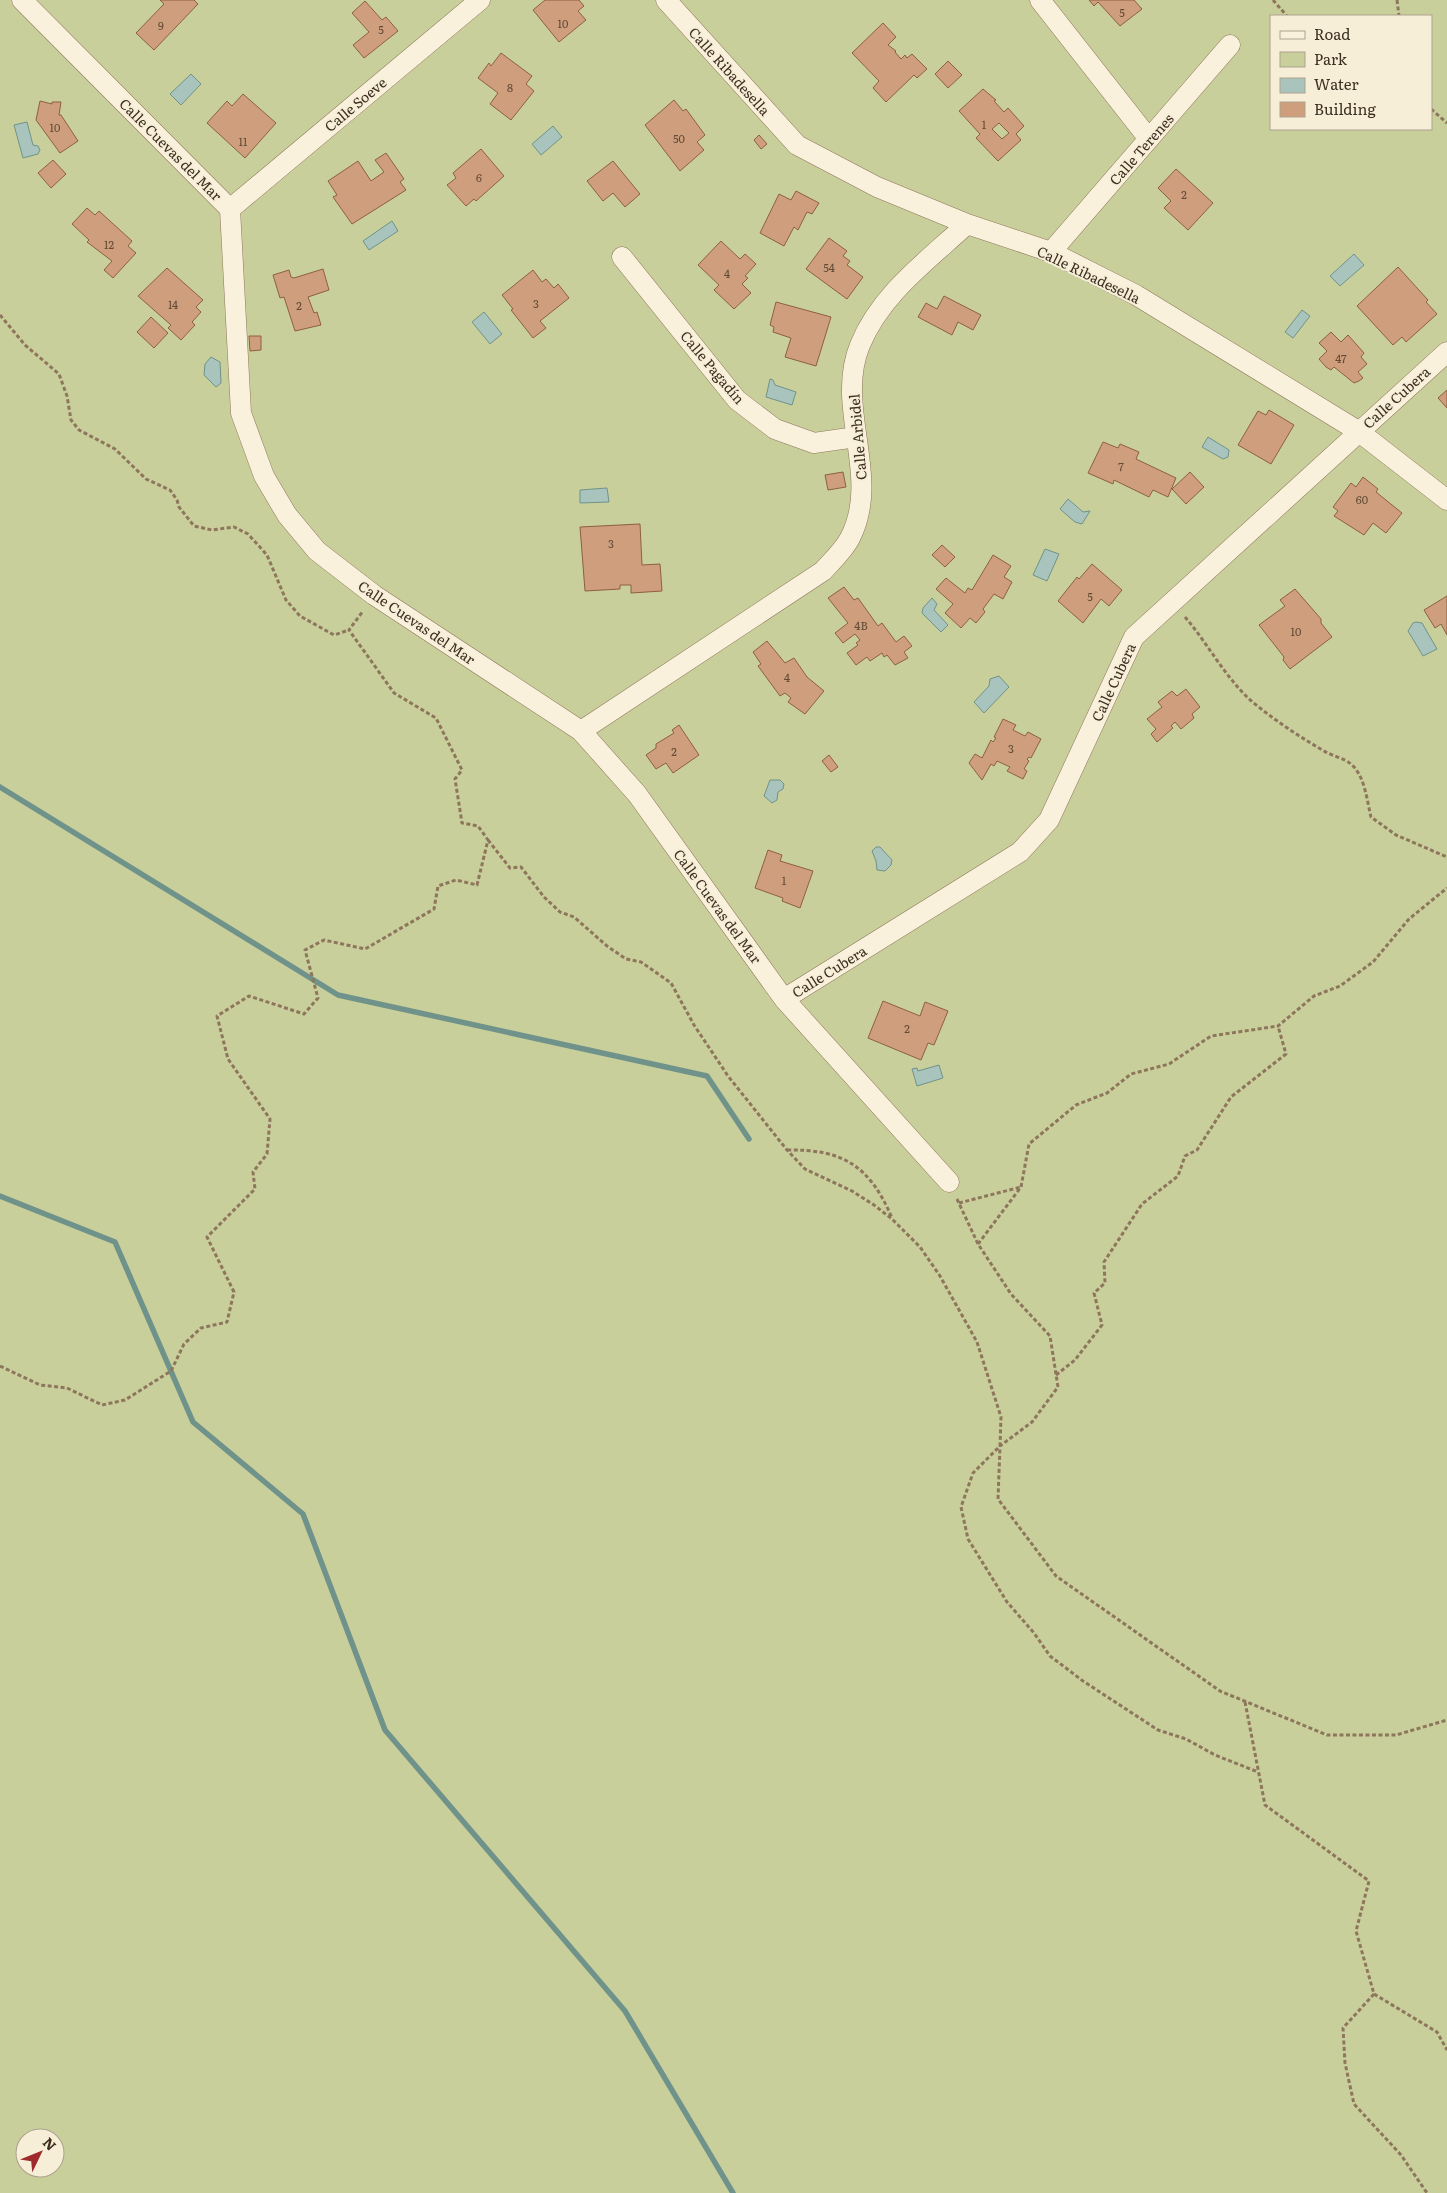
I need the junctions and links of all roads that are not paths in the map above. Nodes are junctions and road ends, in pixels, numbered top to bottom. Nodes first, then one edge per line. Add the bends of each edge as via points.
1 (22, 0) edge
2 (480, 0) edge
3 (666, 0) edge
4 (1040, 0) edge
5 (1230, 45) dead end
6 (1148, 140) junction
7 (230, 208) junction
8 (966, 224) junction
9 (1051, 252) junction
10 (622, 257) dead end
11 (1447, 352) edge
12 (1358, 432) junction
13 (856, 438) junction
14 (1447, 500) edge
15 (581, 731) junction
16 (784, 999) junction
17 (949, 1182) road end

1 - 7 street, Calle Cuevas del Mar
2 - 7 street, Calle Soeve
3 - 8 street, Calle Ribadesella via 796,145 877,187
4 - 6 street
5 - 6 street, Calle Terenes
6 - 9 street, Calle Terenes
7 - 15 street, Calle Cuevas del Mar via 241,413 264,476 287,515 317,551 374,595
8 - 9 street, Calle Ribadesella
8 - 13 street, Calle Arbidel via 893,292 873,319 860,346 852,375
9 - 12 street, Calle Ribadesella via 1136,295
10 - 13 street, Calle Pagadín via 737,400 775,429 814,443
11 - 12 street, Calle Cubera
12 - 14 street, Calle Ribadesella
12 - 16 street, Calle Cubera via 1134,637 1049,820 1020,852
13 - 15 street, Calle Arbidel via 862,472 860,508 849,539 824,571
15 - 16 street, Calle Cuevas del Mar via 637,794
16 - 17 street, Calle Cuevas del Mar

